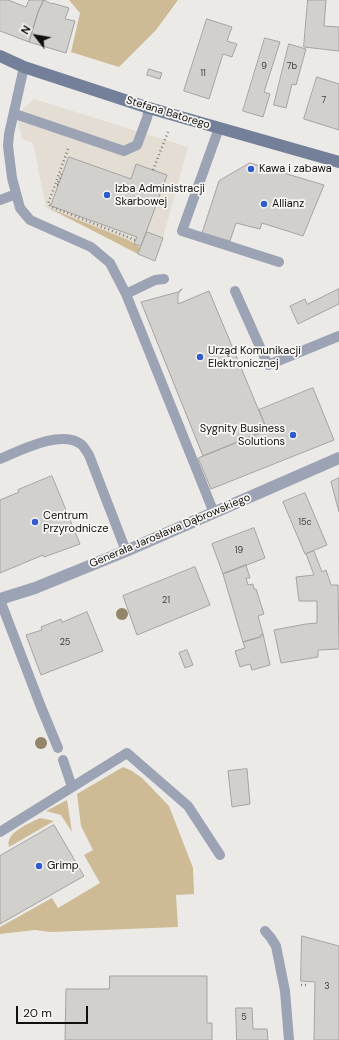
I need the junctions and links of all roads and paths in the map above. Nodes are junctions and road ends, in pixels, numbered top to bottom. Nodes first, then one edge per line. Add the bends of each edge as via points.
1 (0, 56) edge
2 (24, 67) junction
3 (149, 108) junction
4 (14, 113) junction
5 (219, 128) junction
6 (168, 132) dead end
7 (74, 134) junction
8 (339, 162) edge
9 (153, 170) dead end
10 (60, 172) junction
11 (58, 185) dead end
12 (16, 194) junction
13 (0, 200) edge
14 (135, 240) dead end
15 (279, 262) dead end
16 (164, 279) dead end
17 (235, 292) dead end
18 (126, 294) junction
19 (339, 336) edge
20 (339, 458) edge
21 (0, 459) edge
22 (214, 513) junction
23 (126, 551) junction
24 (0, 600) edge
25 (58, 748) dead end
26 (63, 760) dead end
27 (72, 787) junction
28 (0, 832) edge
29 (220, 855) dead end
30 (265, 931) dead end
31 (289, 1040) edge

1 - 2 street, Stefana Batorego
2 - 3 street, Stefana Batorego
2 - 4 lane
3 - 5 street, Stefana Batorego
3 - 7 lane via 137,145 124,151
4 - 7 lane
4 - 12 lane via 8,134 8,146
5 - 8 street, Stefana Batorego
5 - 15 lane via 182,231
6 - 9 path
7 - 10 path
10 - 11 path via 62,173
10 - 14 path via 48,204 52,208
12 - 13 lane
12 - 18 lane via 20,208 30,220 91,247 110,262
16 - 18 lane via 155,280
17 - 19 lane via 268,365
18 - 22 lane
20 - 22 street, Generała Jarosława Dąbrowskiego
21 - 23 lane via 40,442 54,439 68,439 81,444 89,455
22 - 23 street, Generała Jarosława Dąbrowskiego
23 - 24 street, Generała Jarosława Dąbrowskiego
24 - 25 lane
26 - 27 lane
27 - 28 lane
27 - 29 lane via 127,752 188,806
30 - 31 lane via 276,946 285,991

